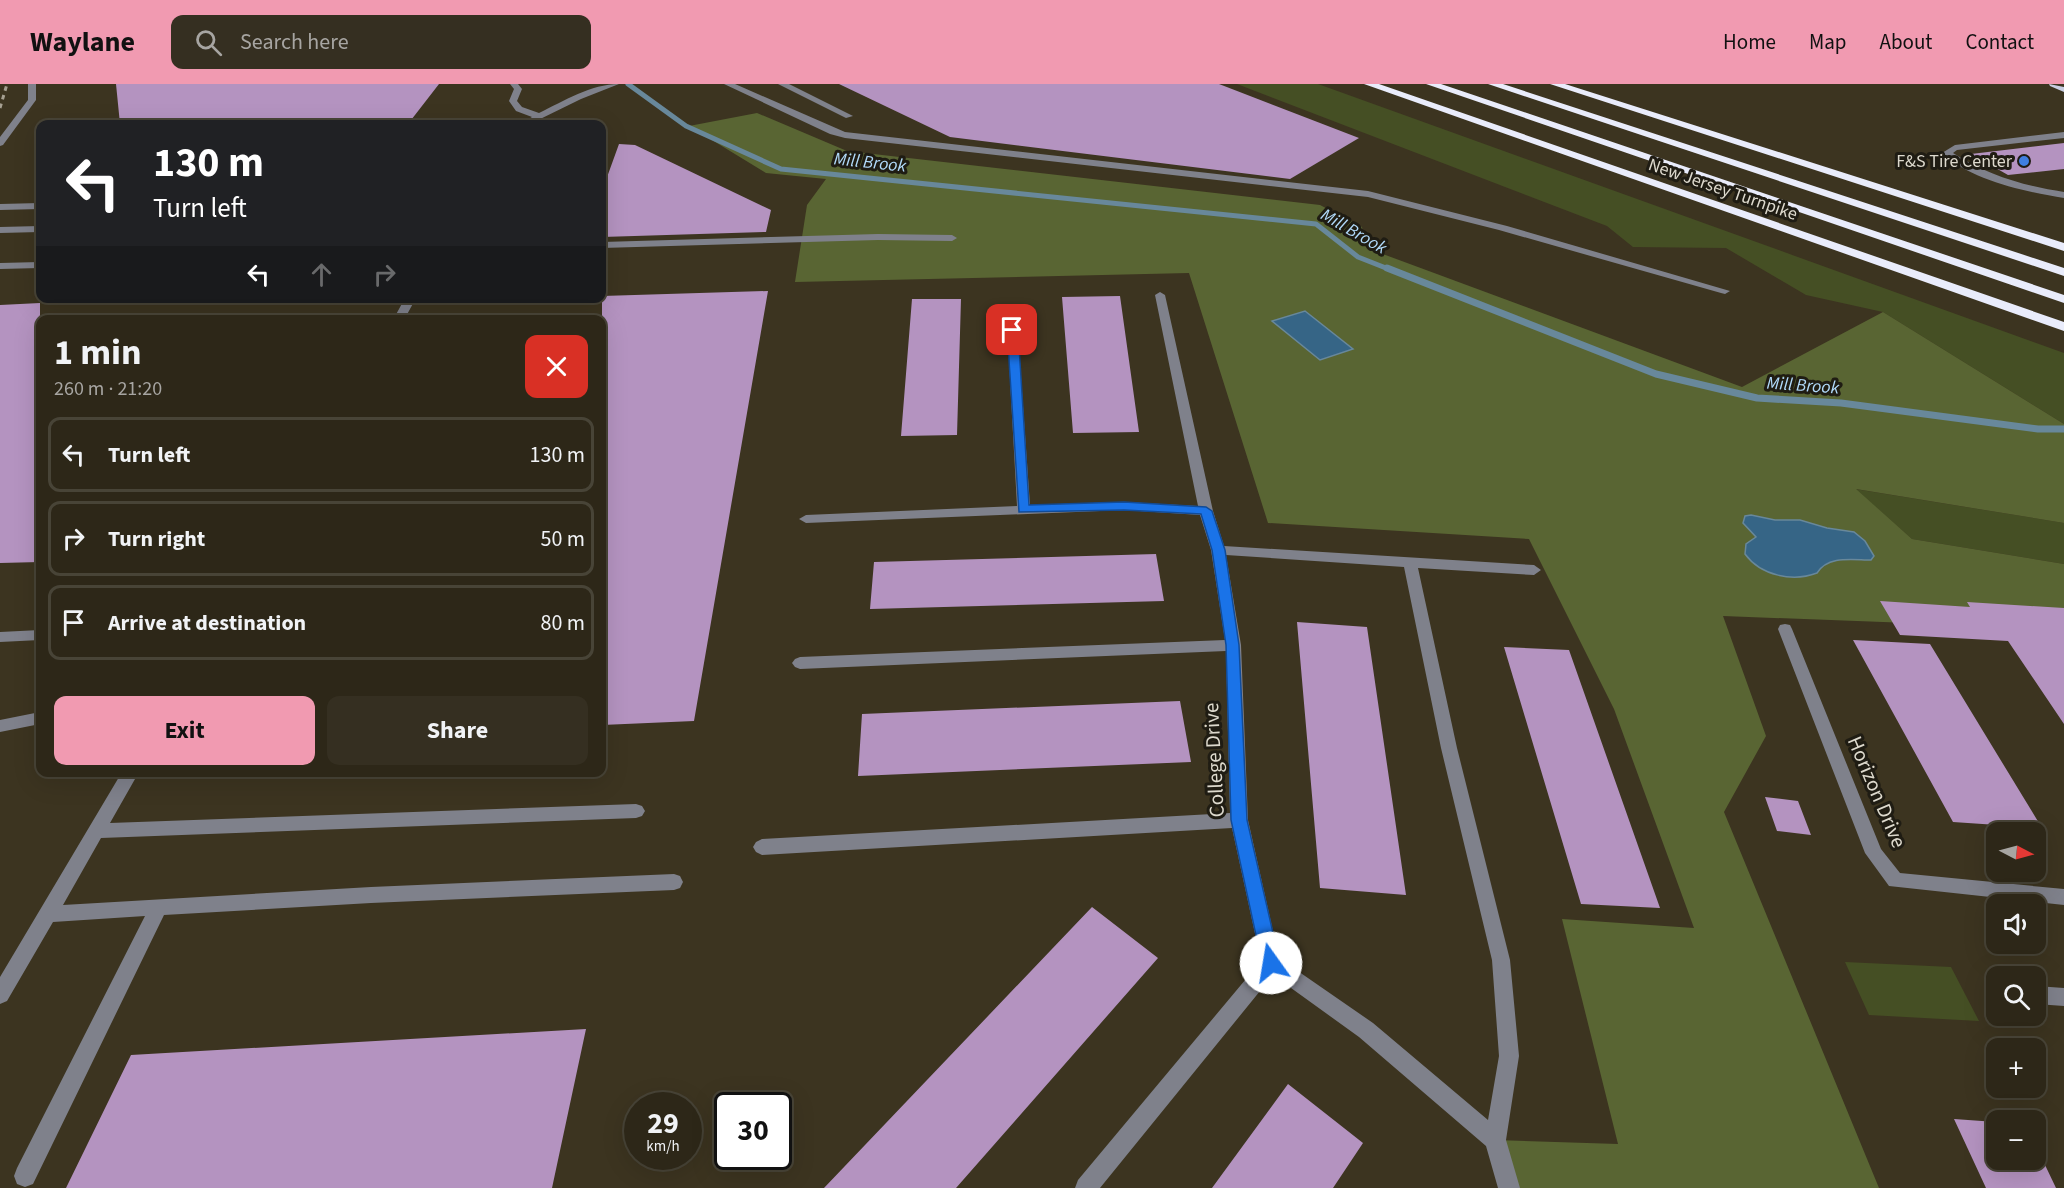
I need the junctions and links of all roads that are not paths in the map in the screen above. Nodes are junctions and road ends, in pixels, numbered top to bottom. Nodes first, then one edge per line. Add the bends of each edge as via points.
1 (32, 84) edge
2 (514, 84) edge
3 (615, 84) edge
4 (728, 84) edge
5 (782, 84) edge
6 (1369, 84) edge
7 (1431, 84) edge
8 (1494, 84) edge
9 (1555, 84) edge
10 (2053, 84) edge
11 (2064, 90) edge
12 (538, 116) junction
13 (849, 116) dead end
14 (531, 120) edge
15 (2064, 135) edge
16 (0, 143) edge
17 (2064, 195) edge
18 (36, 206) edge
19 (0, 207) edge
20 (0, 230) edge
21 (36, 230) edge
22 (952, 238) dead end
23 (606, 245) edge
24 (2064, 247) edge
25 (36, 265) edge
26 (0, 266) edge
27 (2064, 272) edge
28 (1725, 291) dead end
29 (1160, 295) dead end
30 (2064, 299) edge
31 (1011, 307) dead end
32 (2064, 327) edge
33 (1024, 509) junction
34 (1206, 511) junction
35 (806, 519) dead end
36 (1218, 550) junction
37 (1410, 562) junction
38 (1534, 570) dead end
39 (1785, 629) dead end
40 (36, 635) edge
41 (0, 637) edge
42 (1233, 645) junction
43 (800, 663) dead end
44 (36, 719) edge
45 (0, 726) edge
46 (128, 777) edge
47 (636, 811) dead end
48 (1239, 820) junction
49 (97, 831) junction
50 (762, 847) dead end
51 (674, 882) dead end
52 (2064, 897) edge
53 (159, 907) junction
54 (48, 914) junction
55 (1271, 963) junction
56 (0, 995) edge
57 (2046, 996) edge
58 (2064, 997) edge
59 (1494, 1140) junction
60 (25, 1176) dead end
61 (1086, 1188) edge
62 (1509, 1188) edge

1 - 16 street via 32,100
2 - 12 street via 518,88 513,101 519,109
3 - 12 street
4 - 28 street via 845,135 1368,194
5 - 13 street
6 - 32 highway, New Jersey Turnpike
7 - 30 highway, New Jersey Turnpike
8 - 27 highway, New Jersey Turnpike
9 - 24 highway
10 - 11 main road
12 - 14 street
15 - 17 street via 1955,148 1947,153 1992,176
18 - 19 street
20 - 21 street
22 - 23 street
25 - 26 street
29 - 34 street, College Drive
31 - 33 street
33 - 34 street via 1124,506
33 - 35 street
34 - 36 street, College Drive
36 - 37 street
36 - 42 street, College Drive
37 - 38 street
37 - 59 street via 1449,748 1501,960 1509,1056
39 - 52 street, Horizon Drive via 1874,853 1895,880
40 - 41 street
42 - 43 street
42 - 48 street, College Drive
44 - 45 street
46 - 49 street
47 - 49 street
48 - 50 street
48 - 55 street, College Drive
49 - 54 street
51 - 53 street
53 - 54 street
53 - 60 street
54 - 56 street
55 - 59 street via 1366,1030
55 - 61 street
57 - 58 street
59 - 62 street

